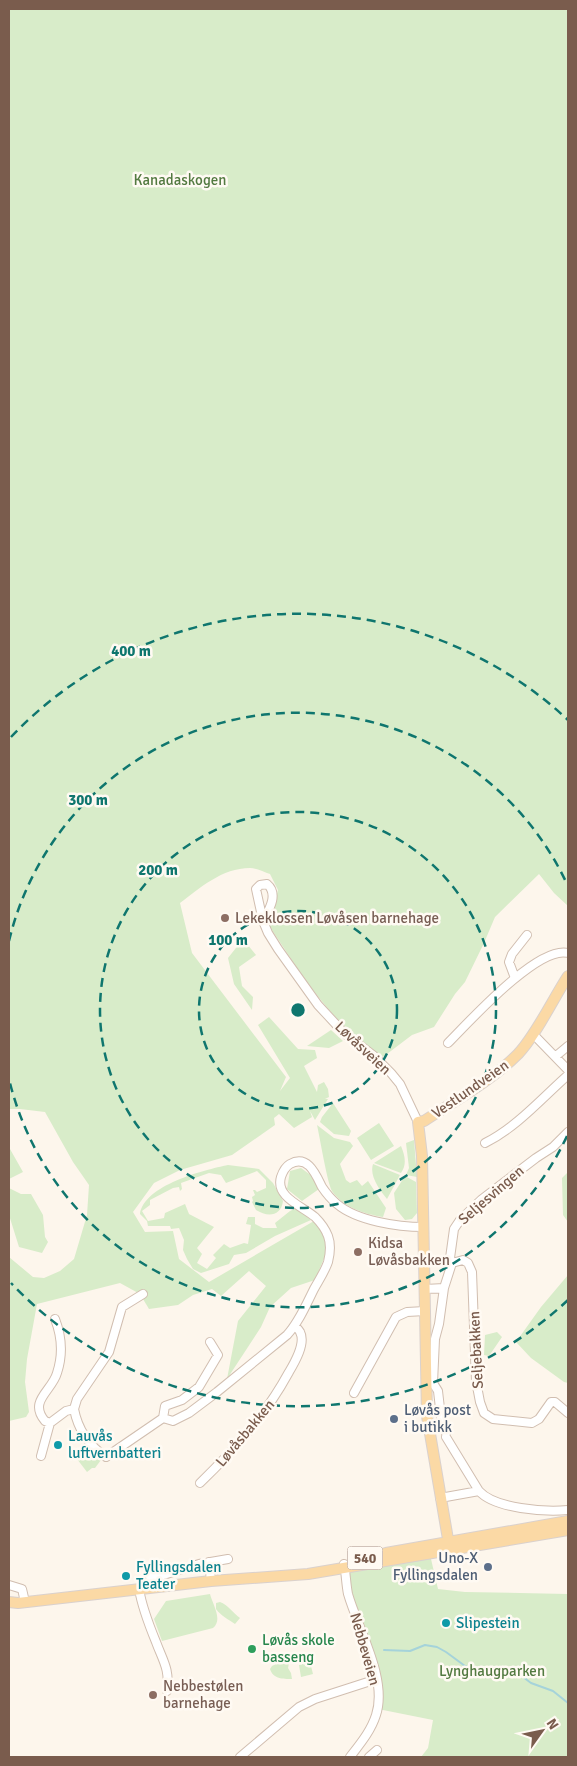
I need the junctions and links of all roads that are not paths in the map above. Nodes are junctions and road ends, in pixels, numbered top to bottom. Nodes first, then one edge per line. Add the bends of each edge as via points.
1 (263, 921) dead end
2 (527, 935) dead end
3 (568, 953) edge
4 (568, 976) edge
5 (515, 978) junction
6 (533, 1034) junction
7 (448, 1043) dead end
8 (568, 1046) edge
9 (556, 1056) junction
10 (568, 1070) edge
11 (568, 1075) edge
12 (418, 1122) junction
13 (568, 1132) edge
14 (485, 1143) dead end
15 (424, 1227) junction
16 (452, 1263) junction
17 (444, 1288) junction
18 (425, 1289) junction
19 (142, 1294) dead end
20 (425, 1311) junction
21 (55, 1319) dead end
22 (295, 1326) junction
23 (210, 1342) dead end
24 (354, 1393) dead end
25 (74, 1409) junction
26 (568, 1413) edge
27 (163, 1418) junction
28 (50, 1423) junction
29 (42, 1456) dead end
30 (200, 1483) dead end
31 (479, 1491) junction
32 (440, 1498) junction
33 (568, 1510) edge
34 (568, 1521) edge
35 (568, 1530) edge
36 (452, 1545) junction
37 (228, 1559) dead end
38 (210, 1562) junction
39 (344, 1566) junction
40 (150, 1577) dead end
41 (211, 1581) junction
42 (9, 1585) edge
43 (139, 1589) junction
44 (15, 1603) edge
45 (377, 1679) junction
46 (167, 1690) dead end
47 (377, 1750) dead end
48 (240, 1757) edge
49 (350, 1757) edge
50 (369, 1757) edge

1 - 12 street, Løvåsveien via 278,950 318,1005 400,1084
2 - 5 street via 509,962
3 - 5 street via 552,955
4 - 6 main road, Vestlundveien
5 - 7 street
6 - 9 street
6 - 12 main road, Vestlundveien via 501,1069 431,1117
8 - 9 street
9 - 10 street
11 - 14 street via 519,1120
12 - 15 main road, Løvåsveien
13 - 16 street, Seljesvingen via 460,1220 454,1229
15 - 18 main road, Løvåsveien
15 - 22 street via 354,1215 333,1201 309,1166 301,1162 289,1165 282,1173 281,1190 322,1224 330,1244 326,1268
16 - 17 street, Seljesvingen
16 - 26 street, Seljebakken via 463,1260 472,1272 476,1381 484,1412 493,1419 532,1423 539,1419 548,1405 555,1402
17 - 18 street
17 - 31 street via 434,1344 433,1383 438,1391 446,1435
18 - 20 main road, Løvåsveien
19 - 25 street via 122,1307 109,1352 77,1399
20 - 24 street via 407,1312 396,1317
20 - 32 main road, Løvåsveien via 427,1416
21 - 28 street via 62,1343 58,1372 39,1401 42,1418
22 - 27 street via 195,1409 173,1421
22 - 30 street, Løvåsbakken via 301,1333 302,1342 275,1398 248,1434
23 - 27 street via 218,1355 203,1383 182,1400 165,1406
25 - 27 street via 81,1433 106,1457
25 - 28 street
28 - 29 street
31 - 32 street
31 - 33 street via 500,1504
32 - 36 main road, Løvåsveien
34 - 36 main road, 540
35 - 36 main road, 540
36 - 39 main road, 540
37 - 38 street
38 - 40 street
38 - 41 street
39 - 41 main road, 540 via 308,1574
39 - 45 street, Nebbeveien via 348,1593
41 - 43 main road, 540
42 - 44 street via 22,1590
43 - 44 main road, 540
43 - 46 street via 166,1664
45 - 48 street via 299,1707
45 - 49 street, Nebbeveien via 376,1716
47 - 50 street

